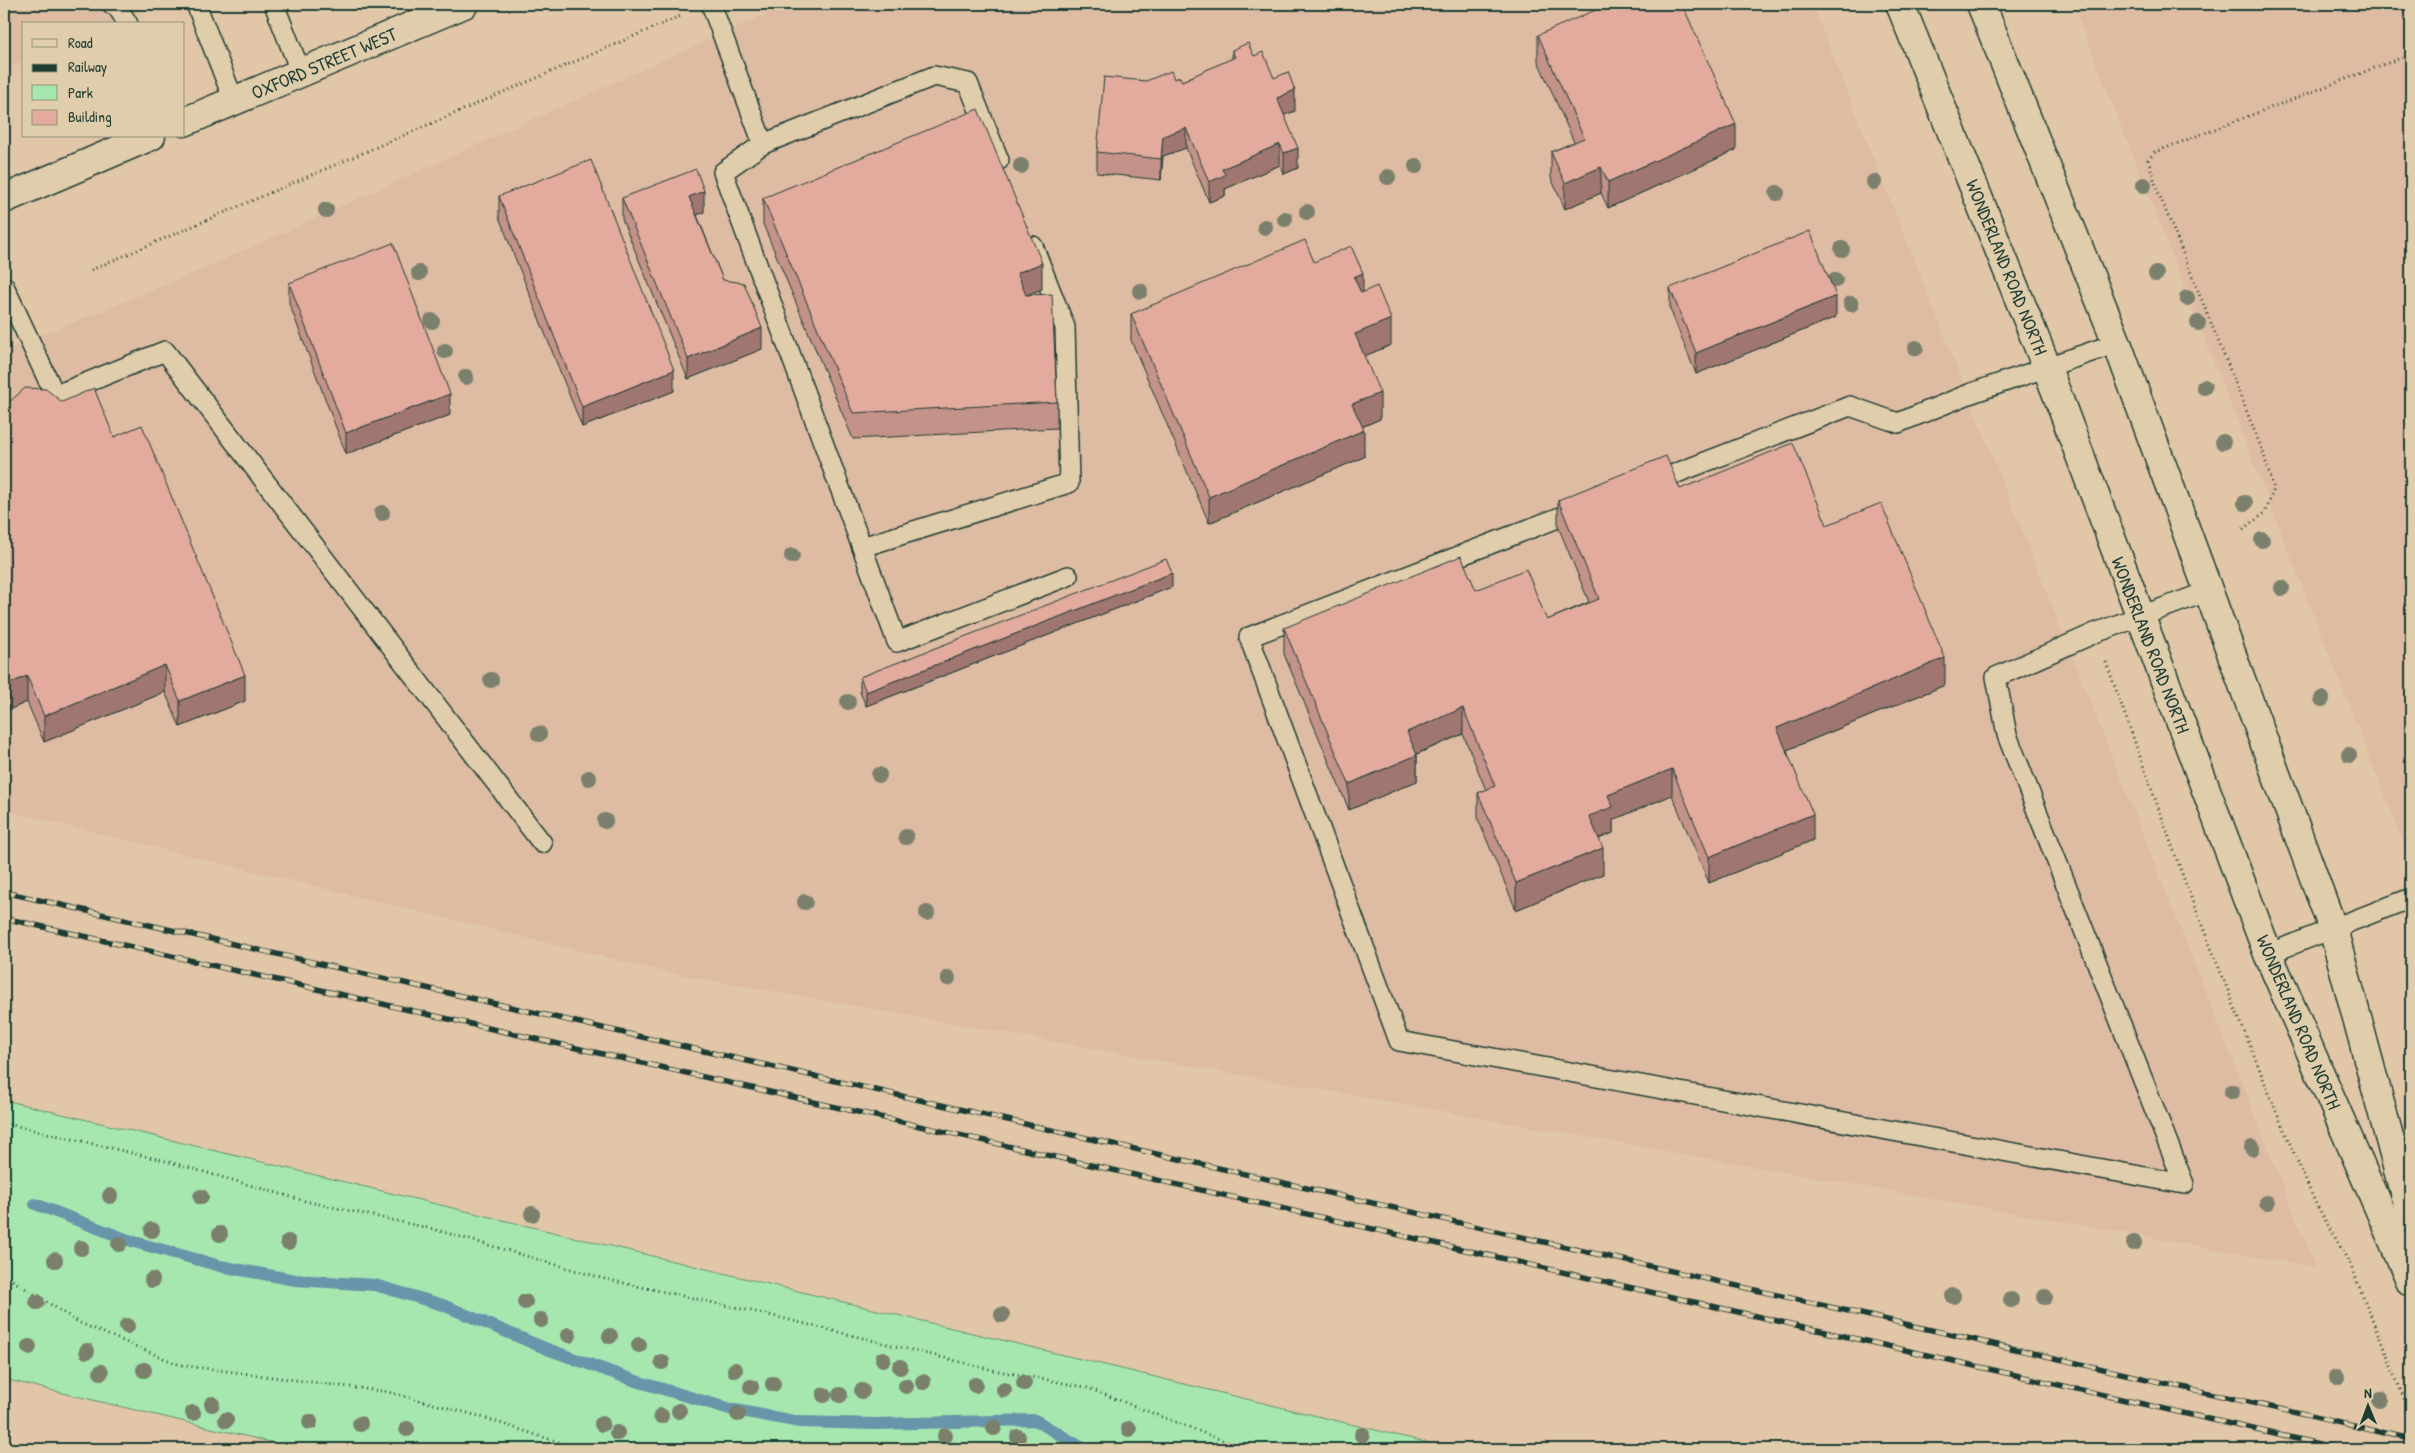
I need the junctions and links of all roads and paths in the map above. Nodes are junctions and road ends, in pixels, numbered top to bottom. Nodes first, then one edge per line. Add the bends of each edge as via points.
1 (112, 4) edge
2 (196, 4) edge
3 (274, 4) edge
4 (464, 4) edge
5 (711, 4) edge
6 (1900, 4) edge
7 (1981, 4) edge
8 (692, 11) dead end
9 (127, 22) edge
10 (2411, 54) edge
11 (301, 73) junction
12 (234, 101) junction
13 (185, 122) edge
14 (146, 138) edge
15 (763, 144) junction
16 (1004, 174) edge
17 (4, 199) edge
18 (1026, 228) edge
19 (90, 270) dead end
20 (4, 286) edge
21 (2117, 343) junction
22 (2047, 368) junction
23 (55, 395) junction
24 (4, 416) edge
25 (1638, 488) edge
26 (1600, 502) edge
27 (2243, 529) dead end
28 (862, 547) junction
29 (1068, 576) dead end
30 (2209, 591) junction
31 (2140, 615) junction
32 (2095, 633) junction
33 (542, 843) dead end
34 (2411, 898) edge
35 (2333, 929) junction
36 (2268, 954) junction
37 (4, 1123) edge
38 (2411, 1218) edge
39 (4, 1274) edge
40 (2411, 1282) edge
41 (2411, 1416) edge
42 (580, 1449) edge
43 (1245, 1449) edge

1 - 9 lane
2 - 12 lane
3 - 11 lane
4 - 11 main road, OXFORD STREET WEST
5 - 15 lane
6 - 22 main road, WONDERLAND ROAD NORTH
7 - 21 main road
8 - 19 path
10 - 27 path via 2155,152 2148,160 2154,183 2263,452 2274,489 2265,513
11 - 12 main road, OXFORD STREET WEST
12 - 13 main road, OXFORD STREET WEST
14 - 17 main road
15 - 16 lane via 934,76 968,83
15 - 28 lane via 723,172
18 - 28 lane via 1065,327 1069,483
20 - 23 lane
21 - 22 lane
21 - 30 main road
22 - 25 lane via 1898,422 1850,406
22 - 31 main road, WONDERLAND ROAD NORTH
23 - 24 lane
23 - 33 lane via 165,351
26 - 32 lane via 1249,637 1399,1041 2184,1184 2007,735 1996,677
28 - 29 lane via 897,642
30 - 31 lane
30 - 35 main road
31 - 32 lane
31 - 36 main road, WONDERLAND ROAD NORTH
32 - 41 path via 2188,890 2276,1111 2315,1202 2351,1266
34 - 35 lane
35 - 36 lane
35 - 38 main road
36 - 40 main road, WONDERLAND ROAD NORTH
37 - 43 path via 166,1161 305,1201 433,1229 605,1279 993,1370 1085,1387
39 - 42 path via 80,1323 180,1365 388,1392 475,1415

